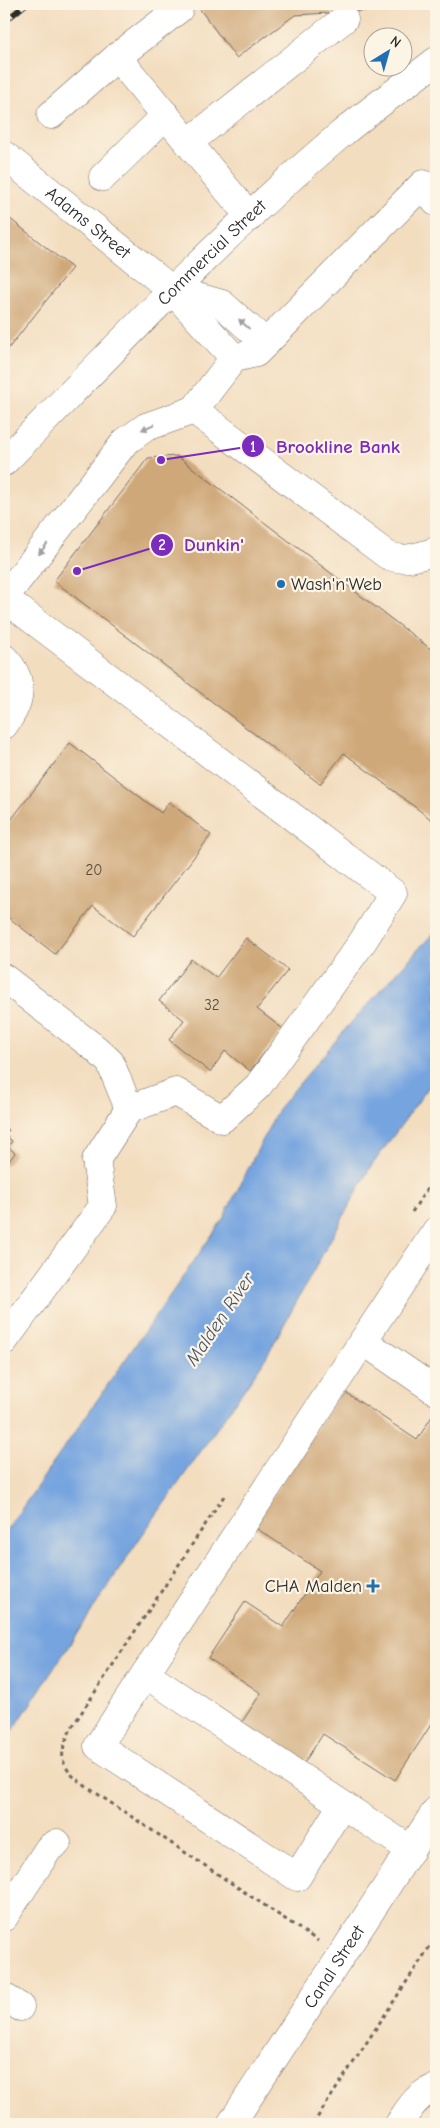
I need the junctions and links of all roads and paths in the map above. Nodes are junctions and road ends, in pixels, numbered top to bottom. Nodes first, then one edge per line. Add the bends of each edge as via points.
1 (179, 9) dead end
2 (344, 19) dead end
3 (117, 57) junction
4 (436, 61) edge
5 (51, 115) dead end
6 (166, 115) junction
7 (189, 142) junction
8 (4, 155) edge
9 (103, 177) dead end
10 (436, 202) edge
11 (250, 217) junction
12 (172, 290) junction
13 (266, 343) junction
14 (234, 358) junction
15 (194, 410) junction
16 (4, 462) edge
17 (436, 551) edge
18 (4, 598) edge
19 (4, 658) edge
20 (4, 725) edge
21 (4, 978) edge
22 (129, 1109) junction
23 (436, 1230) edge
24 (4, 1341) edge
25 (363, 1341) junction
26 (433, 1381) edge
27 (145, 1674) junction
28 (342, 1805) junction
29 (436, 1811) edge
30 (57, 1842) dead end
31 (411, 1850) junction
32 (4, 1917) edge
33 (436, 1937) edge
34 (436, 2088) edge
35 (231, 2124) edge
36 (313, 2124) edge
37 (399, 2124) edge

1 - 3 street
2 - 7 street
3 - 5 street
3 - 6 street
4 - 11 street, Commercial Street via 341,134
6 - 7 street
6 - 9 street
7 - 11 street
8 - 12 street, Adams Street
10 - 13 street via 423,184
11 - 12 street, Commercial Street
13 -> 12 street via 222,304
12 - 14 street
12 - 16 street, Commercial Street
13 - 14 street via 256,354
14 - 15 street
15 - 17 street via 387,555 397,560
15 -> 18 street via 146,427 125,442
18 - 22 street via 393,893 363,941 258,1086 222,1119 176,1092
19 - 20 street via 16,675 20,696
21 - 22 street via 110,1062
22 - 24 street via 96,1160 103,1206
23 - 25 street
25 - 26 street
25 - 27 street
27 - 28 street
27 - 28 street via 98,1746 297,1877
28 - 31 street
29 - 31 street, Canal Street
30 - 32 street via 49,1848
31 - 35 street, Canal Street
33 - 36 path
34 - 37 street via 428,2090 415,2101

